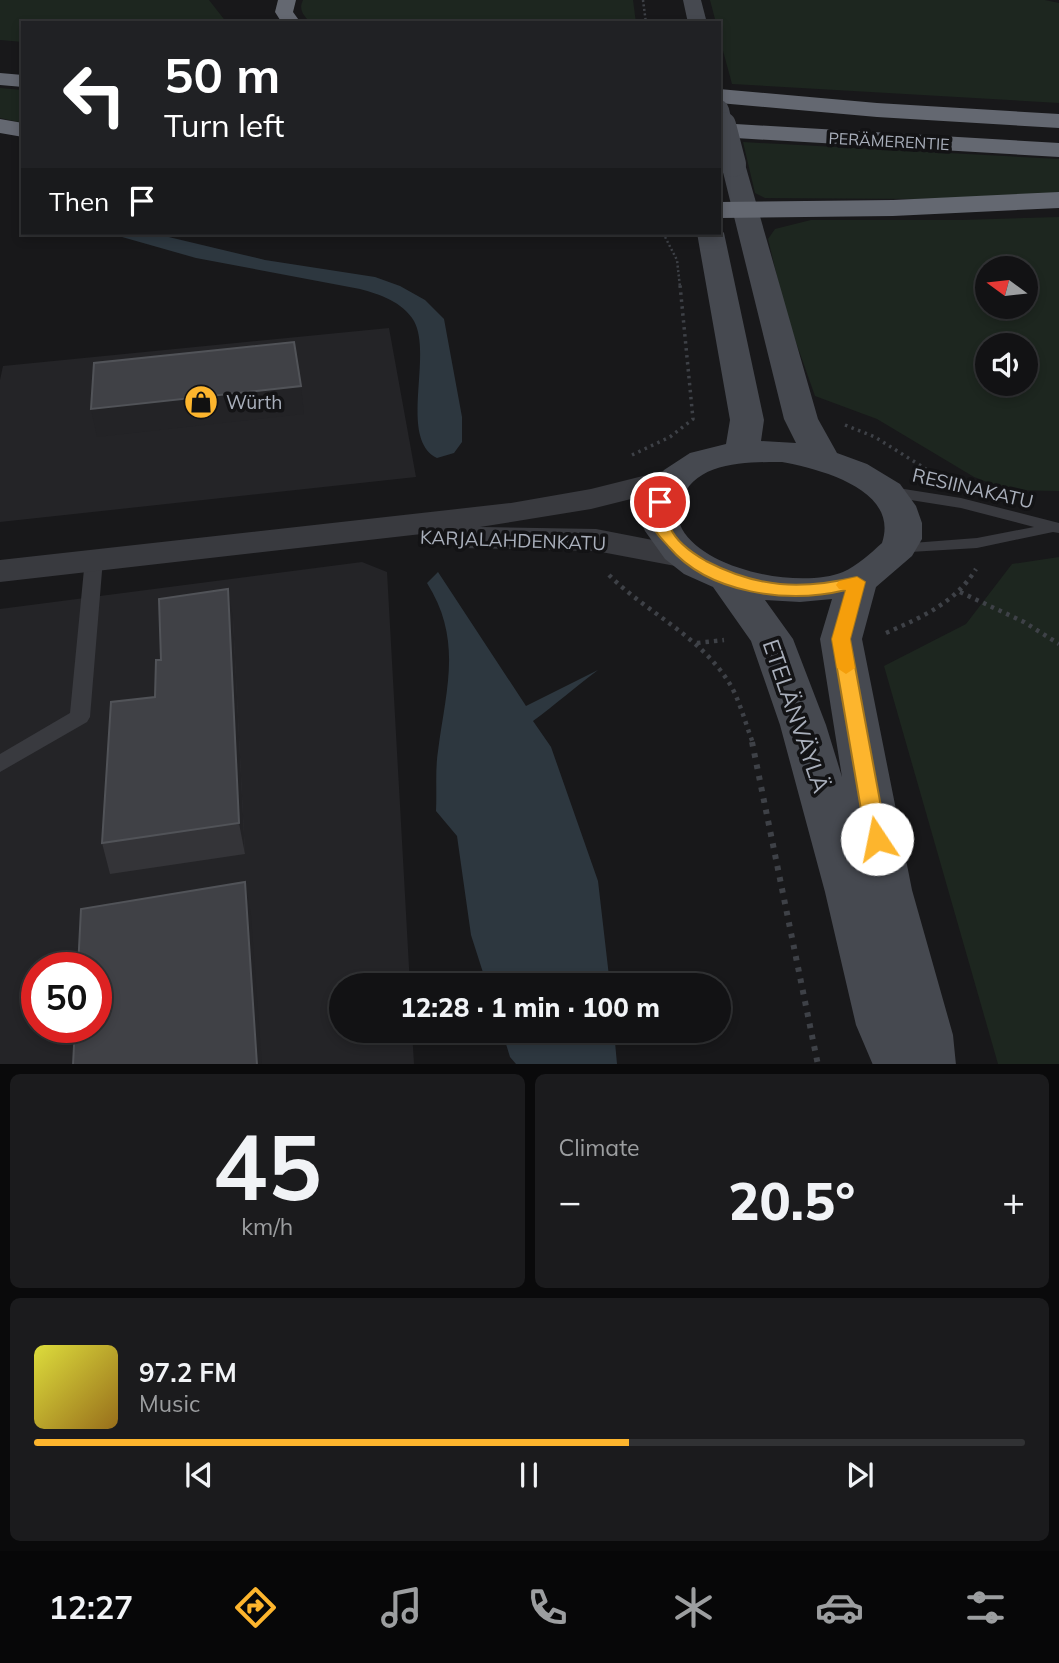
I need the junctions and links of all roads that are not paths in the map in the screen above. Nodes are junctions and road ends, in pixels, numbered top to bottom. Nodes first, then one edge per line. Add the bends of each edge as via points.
1 (288, 0) edge
2 (692, 0) edge
3 (291, 21) edge
4 (697, 21) edge
5 (0, 79) edge
6 (21, 81) edge
7 (721, 96) edge
8 (721, 108) edge
9 (721, 116) edge
10 (1059, 123) edge
11 (0, 125) edge
12 (21, 130) edge
13 (721, 130) edge
14 (1059, 150) edge
15 (1059, 200) edge
16 (732, 210) edge
17 (710, 235) edge
18 (741, 452) junction
19 (822, 458) junction
20 (675, 478) junction
21 (883, 490) junction
22 (1056, 528) edge
23 (338, 534) junction
24 (900, 550) junction
25 (686, 557) junction
26 (94, 559) junction
27 (0, 571) edge
28 (728, 579) junction
29 (857, 582) junction
30 (0, 764) edge
31 (903, 1064) edge
32 (927, 1064) edge

1 - 3 highway via 284,12
2 - 4 main road
5 - 6 highway
7 - 10 highway
8 - 10 highway, PERÄMERENTIE
9 - 16 main road, bridge via 733,164
11 - 12 highway
13 - 14 highway, PERÄMERENTIE
15 - 16 highway
16 - 19 main road via 801,419
17 - 18 main road via 747,419
18 - 19 main road via 782,451
18 - 20 main road via 703,461
19 - 21 main road
20 - 23 street, KARJALAHDENKATU via 511,513
20 - 25 main road via 660,502 663,530
21 - 22 lane, RESIINAKATU via 961,503
21 - 24 main road via 903,519
22 - 24 lane, RESIINAKATU via 977,543
23 - 25 street, KARJALAHDENKATU via 596,540
23 - 26 street, KARJALAHDENKATU
24 - 29 main road
25 - 28 main road
26 - 27 street, KARJALAHDENKATU
26 - 30 lane via 80,717
28 - 29 main road via 794,591
28 - 31 main road, ETELÄNVÄYLÄ via 772,639 803,725 884,1025
29 - 32 main road via 841,639 886,890 924,1035

